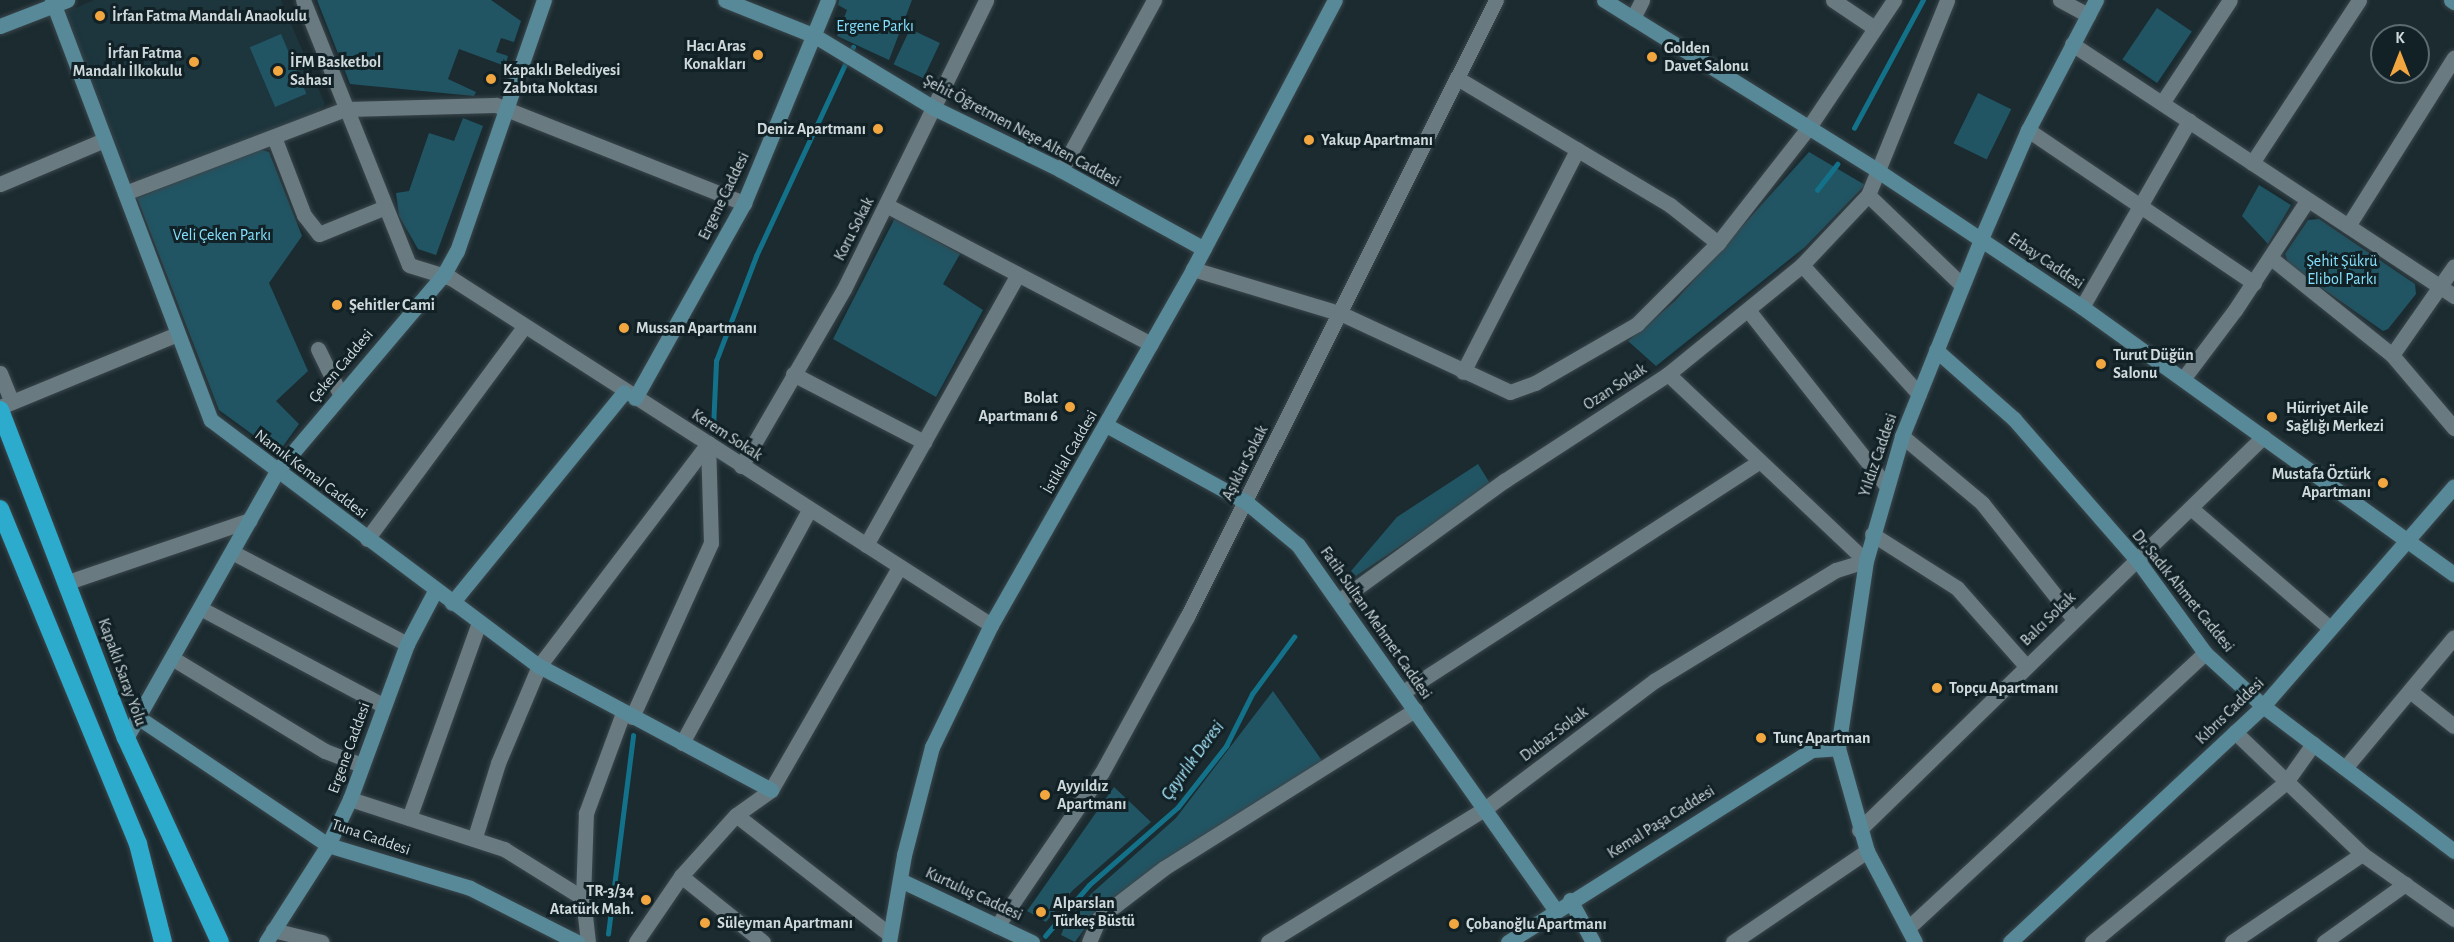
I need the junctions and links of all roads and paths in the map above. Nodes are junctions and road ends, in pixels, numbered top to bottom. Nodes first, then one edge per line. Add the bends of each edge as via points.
1 (303, 0) edge
2 (544, 0) edge
3 (725, 0) edge
4 (828, 0) edge
5 (986, 0) edge
6 (1154, 0) edge
7 (1335, 0) edge
8 (1496, 0) edge
9 (1604, 0) edge
10 (1642, 0) edge
11 (1833, 0) edge
12 (1894, 0) edge
13 (1947, 0) edge
14 (2060, 0) edge
15 (2096, 0) edge
16 (2230, 0) edge
17 (2359, 0) edge
18 (58, 2) edge
19 (2088, 15) junction
20 (1633, 18) junction
21 (0, 26) edge
22 (1873, 27) junction
23 (814, 36) junction
24 (2072, 44) junction
25 (2454, 58) edge
26 (1457, 78) junction
27 (2162, 103) junction
28 (503, 108) junction
29 (934, 108) junction
30 (345, 109) junction
31 (2189, 121) junction
32 (1809, 127) junction
33 (2028, 130) junction
34 (274, 137) junction
35 (104, 140) junction
36 (1577, 150) junction
37 (2252, 163) junction
38 (1875, 169) junction
39 (1061, 170) junction
40 (0, 184) edge
41 (125, 193) junction
42 (1868, 195) junction
43 (2307, 201) junction
44 (744, 204) junction
45 (2143, 204) junction
46 (886, 206) junction
47 (383, 208) junction
48 (2348, 226) junction
49 (1981, 239) junction
50 (1718, 243) junction
51 (1204, 249) junction
52 (2271, 258) junction
53 (1802, 265) junction
54 (2454, 266) edge
55 (1194, 269) junction
56 (444, 274) junction
57 (1017, 276) junction
58 (2254, 283) junction
59 (1962, 285) junction
60 (2440, 286) junction
61 (2454, 296) edge
62 (2082, 307) junction
63 (1748, 310) junction
64 (1342, 314) junction
65 (523, 328) junction
66 (177, 334) junction
67 (1151, 344) junction
68 (318, 349) dead end
69 (1936, 350) junction
70 (2392, 355) junction
71 (1463, 372) junction
72 (0, 373) edge
73 (793, 374) junction
74 (1668, 374) junction
75 (2183, 379) junction
76 (340, 394) junction
77 (1919, 394) junction
78 (630, 395) junction
79 (4, 406) edge
80 (1106, 425) junction
81 (2454, 428) edge
82 (1902, 436) junction
83 (2263, 437) junction
84 (924, 442) junction
85 (708, 443) junction
86 (1759, 462) junction
87 (741, 466) junction
88 (277, 471) junction
89 (1886, 484) junction
90 (2454, 486) edge
91 (1246, 502) junction
92 (0, 509) edge
93 (2192, 509) junction
94 (809, 510) junction
95 (250, 520) junction
96 (1872, 534) junction
97 (367, 539) junction
98 (2409, 541) junction
99 (866, 545) junction
100 (232, 552) junction
101 (1866, 561) junction
102 (2138, 561) junction
103 (899, 567) junction
104 (2454, 574) edge
105 (68, 582) junction
106 (435, 591) junction
107 (1335, 594) junction
108 (452, 603) junction
109 (200, 608) junction
110 (2074, 619) junction
111 (479, 623) junction
112 (991, 625) junction
113 (2330, 628) junction
114 (2454, 637) edge
115 (406, 644) junction
116 (2205, 653) junction
117 (172, 658) junction
118 (539, 666) junction
119 (2026, 666) junction
120 (2409, 691) junction
121 (1403, 692) junction
122 (384, 706) junction
123 (2263, 706) junction
124 (1415, 710) junction
125 (628, 715) junction
126 (139, 718) junction
127 (2454, 726) edge
128 (2235, 732) junction
129 (126, 738) junction
130 (682, 743) junction
131 (2313, 744) junction
132 (1838, 748) junction
133 (361, 765) junction
134 (2345, 768) junction
135 (2286, 782) junction
136 (771, 790) junction
137 (350, 799) junction
138 (1486, 808) junction
139 (736, 814) junction
140 (409, 818) junction
141 (1859, 830) junction
142 (475, 837) junction
143 (328, 845) junction
144 (1867, 851) junction
145 (2454, 851) edge
146 (2362, 854) junction
147 (681, 876) junction
148 (900, 880) junction
149 (2405, 884) junction
150 (583, 898) junction
151 (1570, 900) junction
152 (1555, 909) junction
153 (2454, 919) edge
154 (997, 926) junction
155 (1911, 935) edge
156 (269, 936) edge
157 (890, 939) edge
158 (754, 940) edge
159 (163, 942) edge
160 (220, 942) edge
161 (322, 942) edge
162 (577, 942) edge
163 (588, 942) edge
164 (636, 942) edge
165 (1032, 942) edge
166 (1089, 942) edge
167 (1268, 942) edge
168 (1508, 942) edge
169 (1593, 942) edge
170 (1733, 942) edge
171 (2010, 942) edge
172 (2092, 942) edge
173 (2232, 942) edge
174 (2324, 942) edge

1 - 30 street
2 - 28 street, Çeken Caddesi
3 - 23 street, Şehit Öğretmen Neşe Alten Caddesi
4 - 23 street, Ergene Caddesi
5 - 29 street, Koru Sokak
6 - 39 street
7 - 51 street, İstiklal Caddesi
8 - 26 street, Aşıklar Sokak
9 - 20 street, Erbay Caddesi
10 - 20 street
11 - 22 street
12 - 22 street
13 - 38 street, Ozan Sokak
14 - 19 street
15 - 19 street, Yıldız Caddesi
16 - 27 street
17 - 37 street
18 - 21 street
18 - 35 street, Namık Kemal Caddesi
19 - 24 street, Yıldız Caddesi
20 - 32 street, Erbay Caddesi
22 - 32 street
23 - 29 street, Şehit Öğretmen Neşe Alten Caddesi
23 - 44 street, Ergene Caddesi
24 - 27 street
24 - 33 street, Yıldız Caddesi
25 - 48 street
26 - 36 street
26 - 64 street, Aşıklar Sokak
27 - 31 street
28 - 30 street
28 - 44 street
28 - 56 street, Çeken Caddesi via 457,250
29 - 39 street, Şehit Öğretmen Neşe Alten Caddesi
29 - 46 street, Koru Sokak
30 - 34 street
30 - 47 street
31 - 37 street
31 - 45 street
32 - 38 street, Erbay Caddesi
32 - 50 street
33 - 45 street
33 - 49 street, Yıldız Caddesi
34 - 41 street
34 - 47 street via 304,215 319,234
35 - 40 street
35 - 41 street, Namık Kemal Caddesi
36 - 50 street via 1670,205
36 - 71 street
37 - 43 street
38 - 42 street, Ozan Sokak
38 - 49 street, Erbay Caddesi
39 - 51 street, Şehit Öğretmen Neşe Alten Caddesi
41 - 66 street, Namık Kemal Caddesi
42 - 53 street, Ozan Sokak
42 - 59 street
43 - 48 street
43 - 52 street
44 - 78 street, Ergene Caddesi
45 - 58 street
45 - 62 street
46 - 57 street
46 - 73 street, Koru Sokak
47 - 56 street, Kerem Sokak via 409,265
48 - 60 street
49 - 59 street, Yıldız Caddesi
49 - 62 street, Erbay Caddesi
50 - 71 street via 1637,324 1535,383 1510,392
51 - 55 street, İstiklal Caddesi
52 - 58 street
52 - 70 street
53 - 63 street, Ozan Sokak
53 - 77 street
54 - 60 street
55 - 64 street
55 - 67 street, İstiklal Caddesi
56 - 65 street, Kerem Sokak
56 - 76 street, Çeken Caddesi
57 - 67 street
57 - 84 street
58 - 75 street
59 - 69 street, Yıldız Caddesi
60 - 61 street
60 - 70 street
62 - 75 street, Erbay Caddesi
63 - 74 street, Ozan Sokak
63 - 89 street
64 - 71 street
64 - 91 street, Aşıklar Sokak
65 - 78 street, Kerem Sokak
65 - 97 street
66 - 79 street
66 - 88 street, Namık Kemal Caddesi via 211,420
67 - 80 street, İstiklal Caddesi
68 - 76 street
69 - 77 street, Yıldız Caddesi
69 - 102 street, Dr. Sadık Ahmet Caddesi via 2014,419
70 - 81 street
72 - 79 street
73 - 84 street
73 - 87 street, Koru Sokak
74 - 86 street
74 - 107 street, Ozan Sokak
75 - 83 street, Erbay Caddesi
76 - 88 street, Çeken Caddesi
77 - 82 street, Yıldız Caddesi
78 - 85 street, Kerem Sokak
78 - 108 street, Ergene Caddesi
79 - 105 highway, Kapaklı Saray Yolu
80 - 91 street, Fatih Sultan Mehmet Caddesi
80 - 112 street, İstiklal Caddesi
82 - 89 street, Yıldız Caddesi
82 - 110 street via 1982,503
83 - 93 street, Balcı Sokak
83 - 98 street, Erbay Caddesi
84 - 99 street
85 - 87 street, Kerem Sokak
85 - 118 street
85 - 125 street via 711,543
86 - 101 street
86 - 121 street
87 - 94 street, Kerem Sokak
88 - 95 street, Çeken Caddesi
88 - 97 street, Namık Kemal Caddesi
89 - 96 street, Yıldız Caddesi
90 - 98 street, Kıbrıs Caddesi
91 - 107 street, Fatih Sultan Mehmet Caddesi via 1298,545
91 - 154 street, Aşıklar Sokak via 1102,772
92 - 159 highway via 138,844
93 - 102 street, Balcı Sokak
93 - 113 street
94 - 99 street, Kerem Sokak
94 - 130 street
95 - 100 street, Çeken Caddesi
95 - 105 street
96 - 101 street, Yıldız Caddesi
96 - 119 street via 1957,588
97 - 106 street, Namık Kemal Caddesi
98 - 104 street, Erbay Caddesi
98 - 113 street, Kıbrıs Caddesi
99 - 103 street, Kerem Sokak
100 - 109 street, Çeken Caddesi
100 - 115 street
101 - 132 street, Yıldız Caddesi
101 - 138 street, Dubaz Sokak via 1836,570 1654,681
102 - 110 street, Balcı Sokak
102 - 116 street, Dr. Sadık Ahmet Caddesi
103 - 112 street, Kerem Sokak
103 - 136 street
105 - 129 highway, Kapaklı Saray Yolu
106 - 108 street, Namık Kemal Caddesi
106 - 115 street, Ergene Caddesi
107 - 121 street, Fatih Sultan Mehmet Caddesi
108 - 111 street, Namık Kemal Caddesi
109 - 117 street, Çeken Caddesi
109 - 122 street
110 - 119 street, Balcı Sokak
111 - 118 street, Namık Kemal Caddesi
111 - 140 street
112 - 148 street, İstiklal Caddesi via 932,747
113 - 123 street, Kıbrıs Caddesi
114 - 120 street
115 - 122 street, Ergene Caddesi
116 - 123 street, Dr. Sadık Ahmet Caddesi
116 - 155 street
117 - 126 street, Çeken Caddesi
117 - 133 street via 325,751
118 - 125 street, Namık Kemal Caddesi
118 - 142 street via 498,763
119 - 141 street, Balcı Sokak
120 - 127 street
120 - 134 street
121 - 124 street, Fatih Sultan Mehmet Caddesi
122 - 133 street, Ergene Caddesi
123 - 128 street, Kıbrıs Caddesi
123 - 131 street, Dr. Sadık Ahmet Caddesi
124 - 138 street, Fatih Sultan Mehmet Caddesi
124 - 166 street via 1164,868 1099,918
125 - 130 street, Namık Kemal Caddesi
125 - 150 street via 586,813
126 - 129 street, Çeken Caddesi
126 - 143 street, Tuna Caddesi
128 - 135 street
128 - 171 street, Kıbrıs Caddesi
129 - 160 highway, Kapaklı Saray Yolu
130 - 136 street, Namık Kemal Caddesi
131 - 134 street, Dr. Sadık Ahmet Caddesi
131 - 135 street
132 - 141 street, Yıldız Caddesi
132 - 151 street, Kemal Paşa Caddesi via 1812,750
133 - 137 street, Ergene Caddesi
134 - 145 street, Dr. Sadık Ahmet Caddesi
135 - 146 street
135 - 172 street
136 - 139 street
137 - 140 street
137 - 143 street, Ergene Caddesi
138 - 152 street, Fatih Sultan Mehmet Caddesi
138 - 167 street, Dubaz Sokak
139 - 147 street
139 - 157 street
140 - 142 street
141 - 144 street, Yıldız Caddesi
142 - 150 street via 504,849
143 - 156 street, Ergene Caddesi
143 - 162 street, Tuna Caddesi via 470,888
144 - 155 street, Yıldız Caddesi
144 - 170 street
146 - 149 street
146 - 173 street
147 - 158 street
147 - 164 street
148 - 154 street, Kurtuluş Caddesi
148 - 157 street, İstiklal Caddesi
149 - 153 street
149 - 174 street
150 - 163 street
151 - 152 street, Kemal Paşa Caddesi
151 - 169 street
152 - 168 street, Kemal Paşa Caddesi
154 - 165 street, Kurtuluş Caddesi
156 - 161 street

